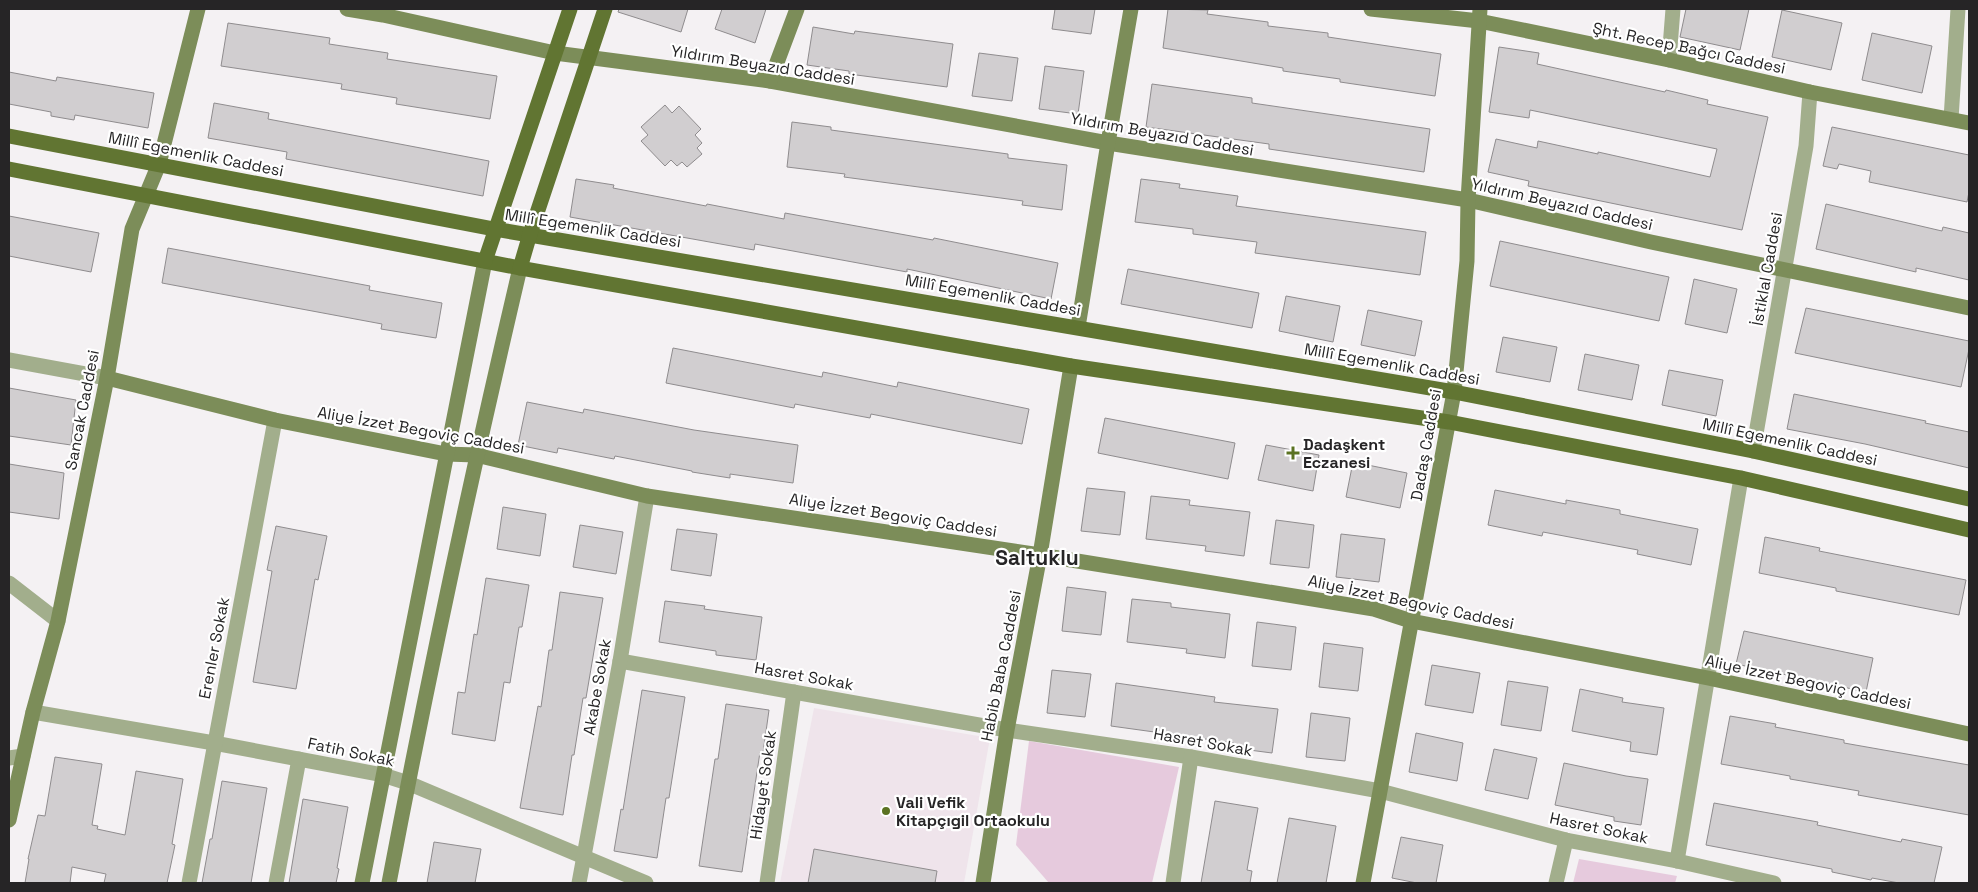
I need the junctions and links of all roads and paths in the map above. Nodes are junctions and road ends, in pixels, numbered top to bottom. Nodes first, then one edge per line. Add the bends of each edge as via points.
1 (198, 9) edge
2 (347, 9) edge
3 (570, 9) edge
4 (605, 9) edge
5 (797, 9) edge
6 (1132, 9) edge
7 (1372, 9) edge
8 (1673, 9) edge
9 (1958, 9) edge
10 (384, 12) edge
11 (1480, 15) edge
12 (555, 53) junction
13 (589, 57) junction
14 (1669, 60) junction
15 (770, 81) junction
16 (1810, 92) junction
17 (1951, 118) junction
18 (1969, 123) edge
19 (9, 136) edge
20 (1108, 143) junction
21 (159, 164) junction
22 (9, 168) edge
23 (147, 194) junction
24 (1468, 200) junction
25 (494, 229) junction
26 (530, 234) junction
27 (485, 261) junction
28 (520, 268) junction
29 (1786, 269) junction
30 (1969, 308) edge
31 (1078, 327) junction
32 (9, 360) edge
33 (1071, 366) junction
34 (108, 378) junction
35 (1454, 392) junction
36 (275, 420) junction
37 (1449, 422) junction
38 (1753, 451) junction
39 (446, 454) junction
40 (476, 455) junction
41 (1742, 478) junction
42 (647, 496) junction
43 (1969, 499) edge
44 (1969, 530) edge
45 (1040, 555) junction
46 (9, 583) edge
47 (58, 620) junction
48 (1411, 621) junction
49 (620, 661) junction
50 (1708, 678) junction
51 (794, 692) junction
52 (33, 712) junction
53 (1006, 730) junction
54 (1969, 734) edge
55 (214, 743) junction
56 (16, 757) edge
57 (1191, 757) junction
58 (299, 759) junction
59 (383, 775) junction
60 (408, 783) junction
61 (1380, 791) junction
62 (9, 820) edge
63 (1566, 840) junction
64 (583, 858) junction
65 (1677, 861) junction
66 (189, 883) edge
67 (276, 883) edge
68 (362, 883) edge
69 (389, 883) edge
70 (579, 883) edge
71 (646, 883) edge
72 (766, 883) edge
73 (983, 883) edge
74 (1173, 883) edge
75 (1363, 883) edge
76 (1556, 883) edge
77 (1774, 883) edge

1 - 21 street, Sancak Caddesi
2 - 10 street, Yıldırım Beyazıd Caddesi
3 - 12 main road
4 - 13 main road
5 - 15 street
6 - 20 street
7 - 11 street, Şht. Recep Bağcı Caddesi
8 - 14 street
9 - 17 street
10 - 12 street, Yıldırım Beyazıd Caddesi
11 - 14 street, Şht. Recep Bağcı Caddesi
11 - 24 street, Dadaş Caddesi
12 - 13 street, Yıldırım Beyazıd Caddesi
12 - 25 main road
13 - 15 street, Yıldırım Beyazıd Caddesi
13 - 26 main road
14 - 16 street, Şht. Recep Bağcı Caddesi
15 - 20 street, Yıldırım Beyazıd Caddesi
16 - 17 street, Şht. Recep Bağcı Caddesi
16 - 29 street, İstiklal Caddesi via 1806,146
17 - 18 street, Şht. Recep Bağcı Caddesi
19 - 21 main road, Millî Egemenlik Caddesi
20 - 24 street, Yıldırım Beyazıd Caddesi
20 - 31 street
21 - 23 street, Sancak Caddesi
21 - 25 main road, Millî Egemenlik Caddesi
22 - 23 main road
23 - 27 main road
23 - 34 street, Sancak Caddesi via 132,229
24 - 29 street, Yıldırım Beyazıd Caddesi
24 - 35 street, Dadaş Caddesi via 1467,261
25 - 26 main road, Millî Egemenlik Caddesi
25 - 27 main road
26 - 28 main road
26 - 31 main road, Millî Egemenlik Caddesi
27 - 28 main road
27 - 39 street
28 - 33 main road
28 - 40 street
29 - 30 street, Yıldırım Beyazıd Caddesi
29 - 38 street, İstiklal Caddesi
31 - 35 main road, Millî Egemenlik Caddesi
32 - 34 street
33 - 37 main road
33 - 45 street, Habib Baba Caddesi
34 - 36 street, Aliye İzzet Begoviç Caddesi
34 - 47 street, Sancak Caddesi
35 - 37 street, Dadaş Caddesi
35 - 38 main road, Millî Egemenlik Caddesi
36 - 39 street, Aliye İzzet Begoviç Caddesi
36 - 55 street, Erenler Sokak
37 - 41 main road
37 - 48 street, Dadaş Caddesi
38 - 43 main road, Millî Egemenlik Caddesi
39 - 40 street, Aliye İzzet Begoviç Caddesi
39 - 59 street
40 - 42 street, Aliye İzzet Begoviç Caddesi
40 - 60 street
41 - 44 main road
41 - 50 street
42 - 45 street, Aliye İzzet Begoviç Caddesi
42 - 49 street, Akabe Sokak
45 - 48 street, Aliye İzzet Begoviç Caddesi via 1374,609
45 - 53 street, Habib Baba Caddesi
46 - 47 street
47 - 52 street, Sancak Caddesi
48 - 50 street, Aliye İzzet Begoviç Caddesi
48 - 61 street, Dadaş Caddesi
49 - 51 street, Hasret Sokak
49 - 64 street, Akabe Sokak
50 - 54 street, Aliye İzzet Begoviç Caddesi
50 - 65 street
51 - 53 street, Hasret Sokak
51 - 72 street, Hidayet Sokak
52 - 55 street, Fatih Sokak
52 - 56 street, Sancak Caddesi
53 - 57 street, Hasret Sokak
53 - 73 street, Habib Baba Caddesi
55 - 58 street, Fatih Sokak
55 - 66 street, Erenler Sokak
56 - 62 street, Sancak Caddesi
57 - 61 street, Hasret Sokak
57 - 74 street
58 - 59 street, Fatih Sokak
58 - 67 street
59 - 60 street, Fatih Sokak
59 - 68 street
60 - 64 street, Fatih Sokak
60 - 69 street
61 - 63 street, Hasret Sokak
61 - 75 street, Dadaş Caddesi
63 - 65 street, Hasret Sokak
63 - 76 street
64 - 70 street, Akabe Sokak
64 - 71 street, Fatih Sokak
65 - 77 street, Hasret Sokak

